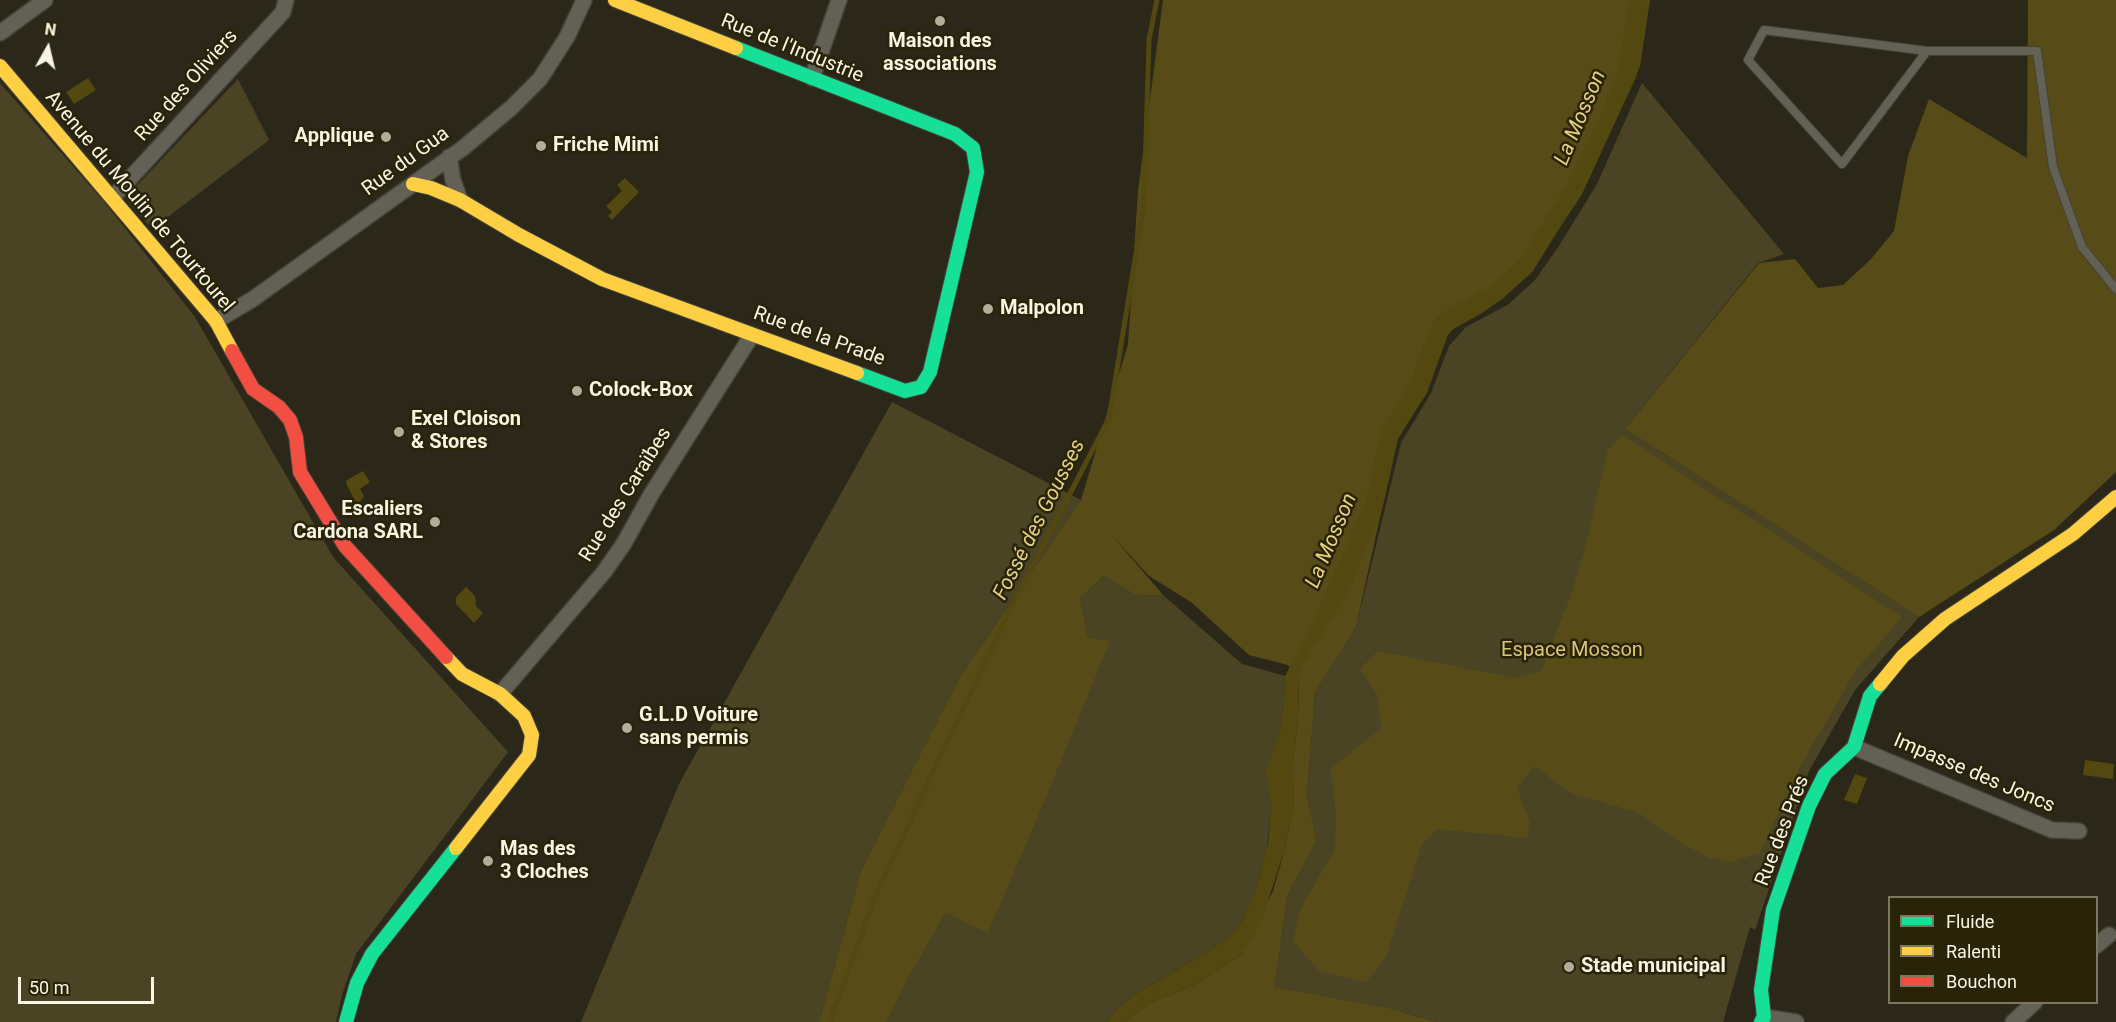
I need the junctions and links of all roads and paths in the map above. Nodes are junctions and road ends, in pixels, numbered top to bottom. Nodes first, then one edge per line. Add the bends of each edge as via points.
1 (45, 0) edge
2 (286, 0) edge
3 (584, 0) edge
4 (615, 0) edge
5 (838, 0) edge
6 (0, 33) edge
7 (1927, 51) junction
8 (0, 66) edge
9 (812, 78) junction
10 (955, 134) joint
11 (449, 157) junction
12 (413, 184) junction
13 (113, 197) junction
14 (460, 200) junction
15 (2116, 289) edge
16 (216, 321) junction
17 (752, 334) junction
18 (2116, 497) edge
19 (500, 694) junction
20 (1854, 747) junction
21 (2079, 831) dead end
22 (2109, 935) dead end
23 (2098, 945) edge
24 (2033, 1004) edge
25 (1762, 1019) edge
26 (346, 1022) edge
27 (1796, 1022) edge
28 (2013, 1022) edge

1 - 6 street
2 - 13 street, Rue des Oliviers via 283,12
3 - 11 street, Rue du Gua via 567,37 540,79 511,108
4 - 9 street, Rue de l'Industrie
5 - 9 street
7 - 7 lane via 1842,164 1748,60 1764,30
7 - 15 lane via 2037,51 2053,167 2082,247
8 - 13 street, Avenue du Moulin de Tourtourel
9 - 10 street, Rue de l'Industrie
10 - 17 street, Rue de la Prade via 973,148 977,172 930,372 921,387 904,390
11 - 12 street, Rue du Gua
11 - 14 street
12 - 14 street, Rue de la Prade
12 - 16 street, Rue du Gua via 253,299
13 - 16 street, Avenue du Moulin de Tourtourel
14 - 17 street, Rue de la Prade via 602,279
16 - 19 street, Avenue du Moulin de Tourtourel via 253,389 290,420 300,472 345,546 462,674
17 - 19 street, Rue des Caraïbes via 617,554
18 - 20 street, Rue des Prés via 2073,534 1946,619 1904,656 1870,696
19 - 26 street, Avenue du Moulin de Tourtourel via 524,716 532,735 529,755 372,954 357,983
20 - 21 street, Impasse des Joncs via 2052,830
20 - 25 street, Rue des Prés via 1826,774 1815,795 1773,910 1761,990
22 - 23 street
24 - 28 street
25 - 27 street

